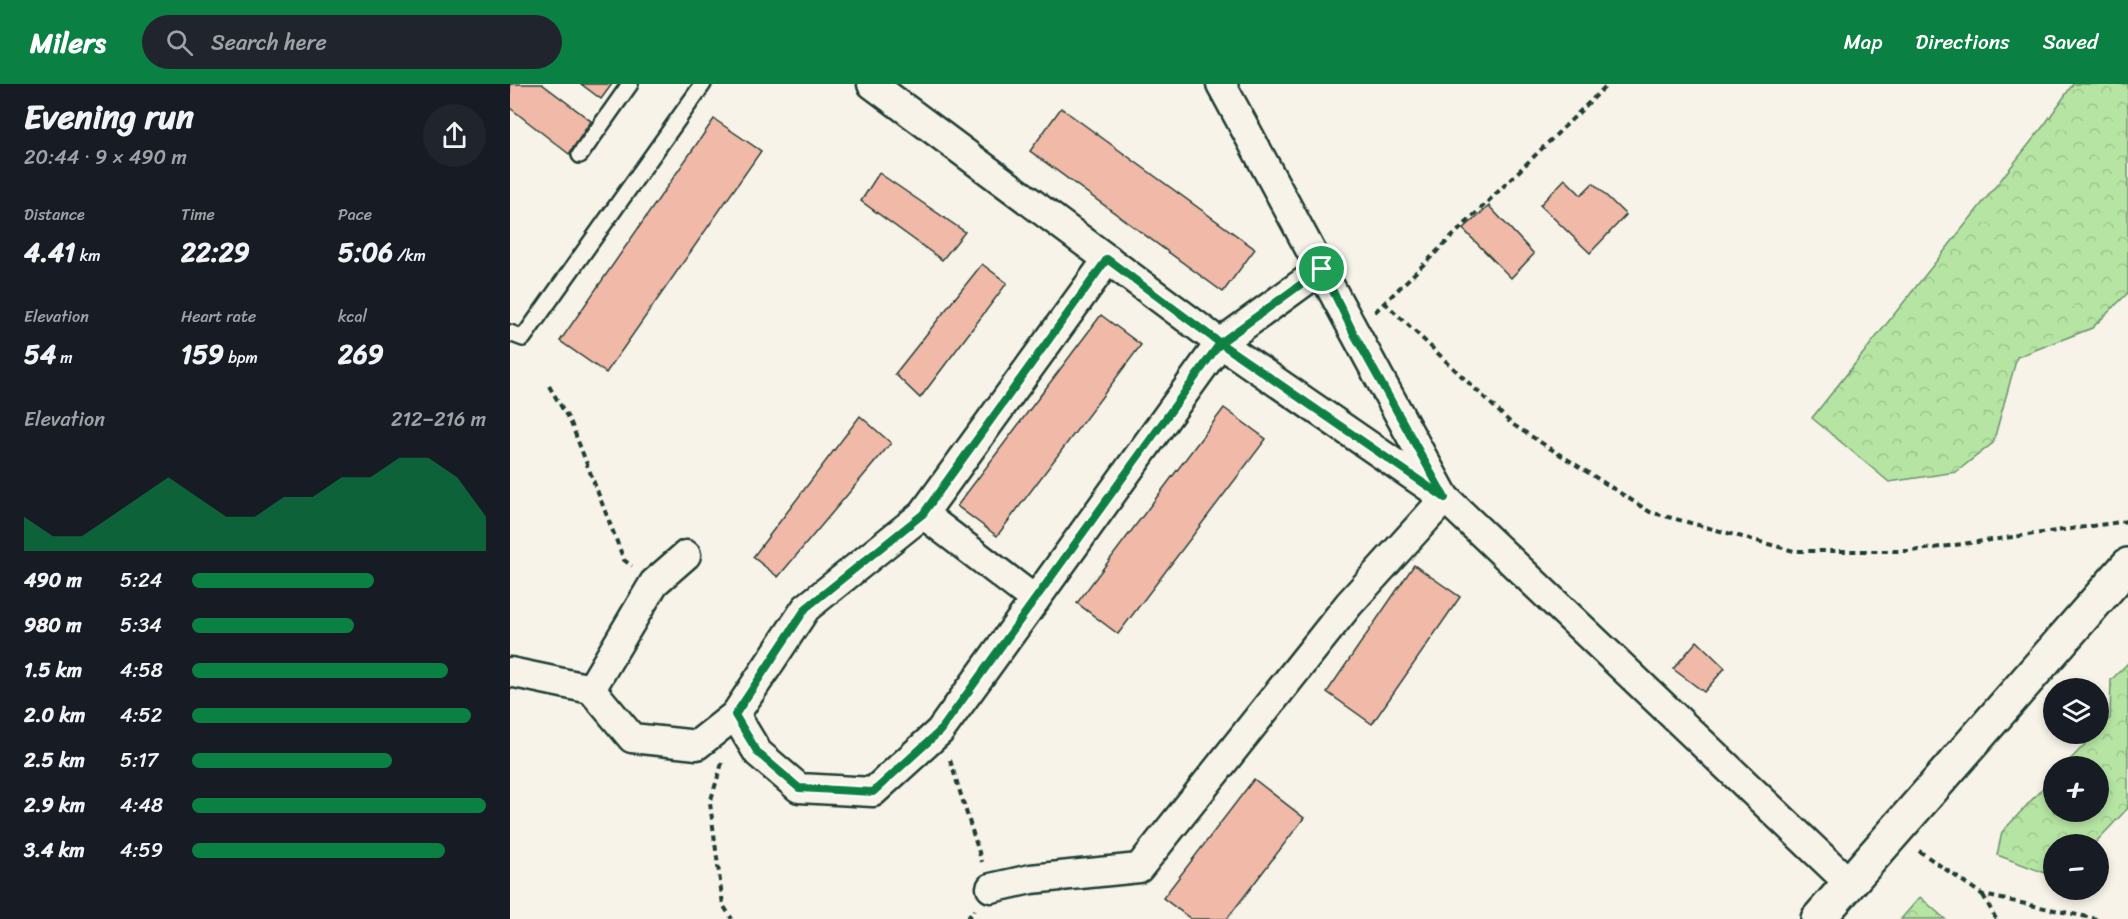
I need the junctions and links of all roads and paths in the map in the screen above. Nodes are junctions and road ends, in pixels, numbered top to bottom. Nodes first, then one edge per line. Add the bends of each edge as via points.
1 (630, 84) edge
2 (703, 84) edge
3 (872, 84) edge
4 (1221, 84) edge
5 (1608, 84) edge
6 (580, 155) dead end
7 (1107, 259) junction
8 (1322, 269) junction
9 (1384, 302) junction
10 (510, 333) edge
11 (1354, 334) junction
12 (1220, 343) junction
13 (549, 386) dead end
14 (1445, 498) junction
15 (923, 514) junction
16 (2128, 521) edge
17 (686, 555) dead end
18 (2128, 564) edge
19 (654, 583) junction
20 (1035, 600) junction
21 (510, 672) edge
22 (591, 689) junction
23 (735, 715) junction
24 (940, 731) junction
25 (723, 759) dead end
26 (1893, 832) junction
27 (1848, 882) junction
28 (991, 888) junction
29 (1983, 895) junction
30 (732, 919) edge
31 (967, 919) edge
32 (1818, 919) edge
33 (1996, 919) edge
34 (2097, 919) edge

1 - 6 lane
2 - 10 lane via 523,338
3 - 7 street
4 - 8 street
5 - 9 path
7 - 12 street
7 - 15 street
8 - 11 street
8 - 12 street
9 - 11 path
9 - 16 path via 1512,424 1650,512 1794,551 1912,551
11 - 14 street
12 - 14 street
12 - 20 street
13 - 19 path via 572,423 624,560
14 - 27 street
14 - 28 street via 1349,604 1138,868 1032,879
15 - 20 street
15 - 23 street via 806,608
17 - 19 street
18 - 26 main road
19 - 22 street
20 - 24 street
21 - 22 street
22 - 23 street via 632,738 697,745
23 - 24 street via 758,753 799,788 873,792
24 - 28 path
25 - 30 path via 710,803 723,905
26 - 27 main road
26 - 29 path
27 - 32 main road
28 - 31 path
29 - 33 path
29 - 34 path

